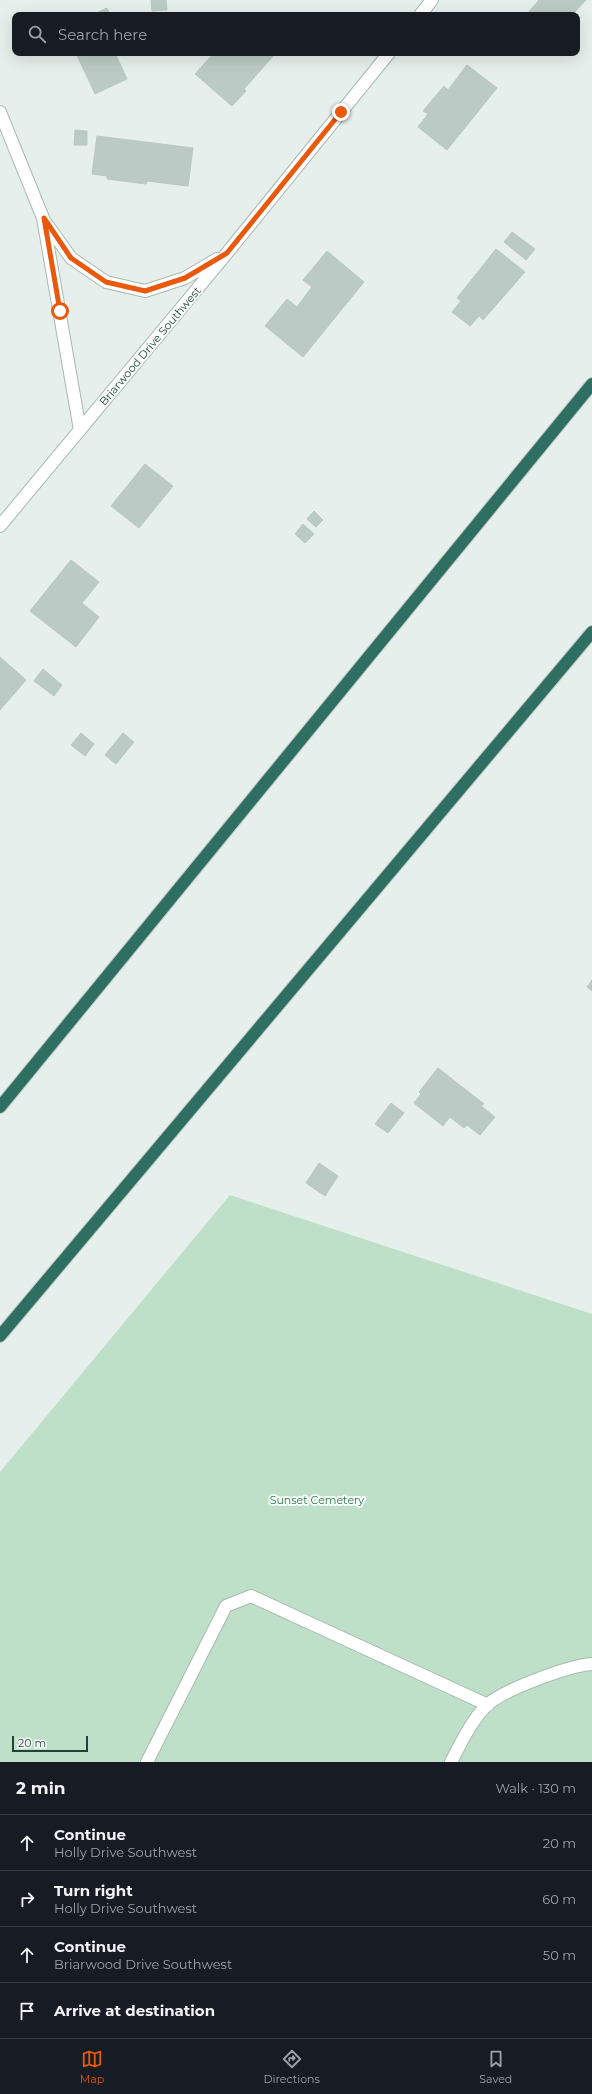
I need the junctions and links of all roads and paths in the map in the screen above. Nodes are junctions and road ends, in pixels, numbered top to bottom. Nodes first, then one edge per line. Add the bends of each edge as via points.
1 (432, 0) edge
2 (422, 12) edge
3 (387, 56) edge
4 (0, 112) edge
5 (44, 218) junction
6 (227, 253) junction
7 (592, 384) edge
8 (80, 430) junction
9 (0, 526) edge
10 (592, 632) edge
11 (0, 1107) edge
12 (0, 1336) edge
13 (592, 1664) edge
14 (488, 1705) junction
15 (147, 1762) edge
16 (451, 1762) edge

1 - 2 street
3 - 6 street, Briarwood Drive Southwest
4 - 5 street
5 - 6 street via 71,258 106,282 145,291 185,278
5 - 8 street
6 - 8 street, Briarwood Drive Southwest
7 - 11 highway
8 - 9 street, Briarwood Drive Southwest
10 - 12 highway
13 - 14 street via 577,1665 535,1680
14 - 15 street via 251,1596 226,1606
14 - 16 street via 469,1730

